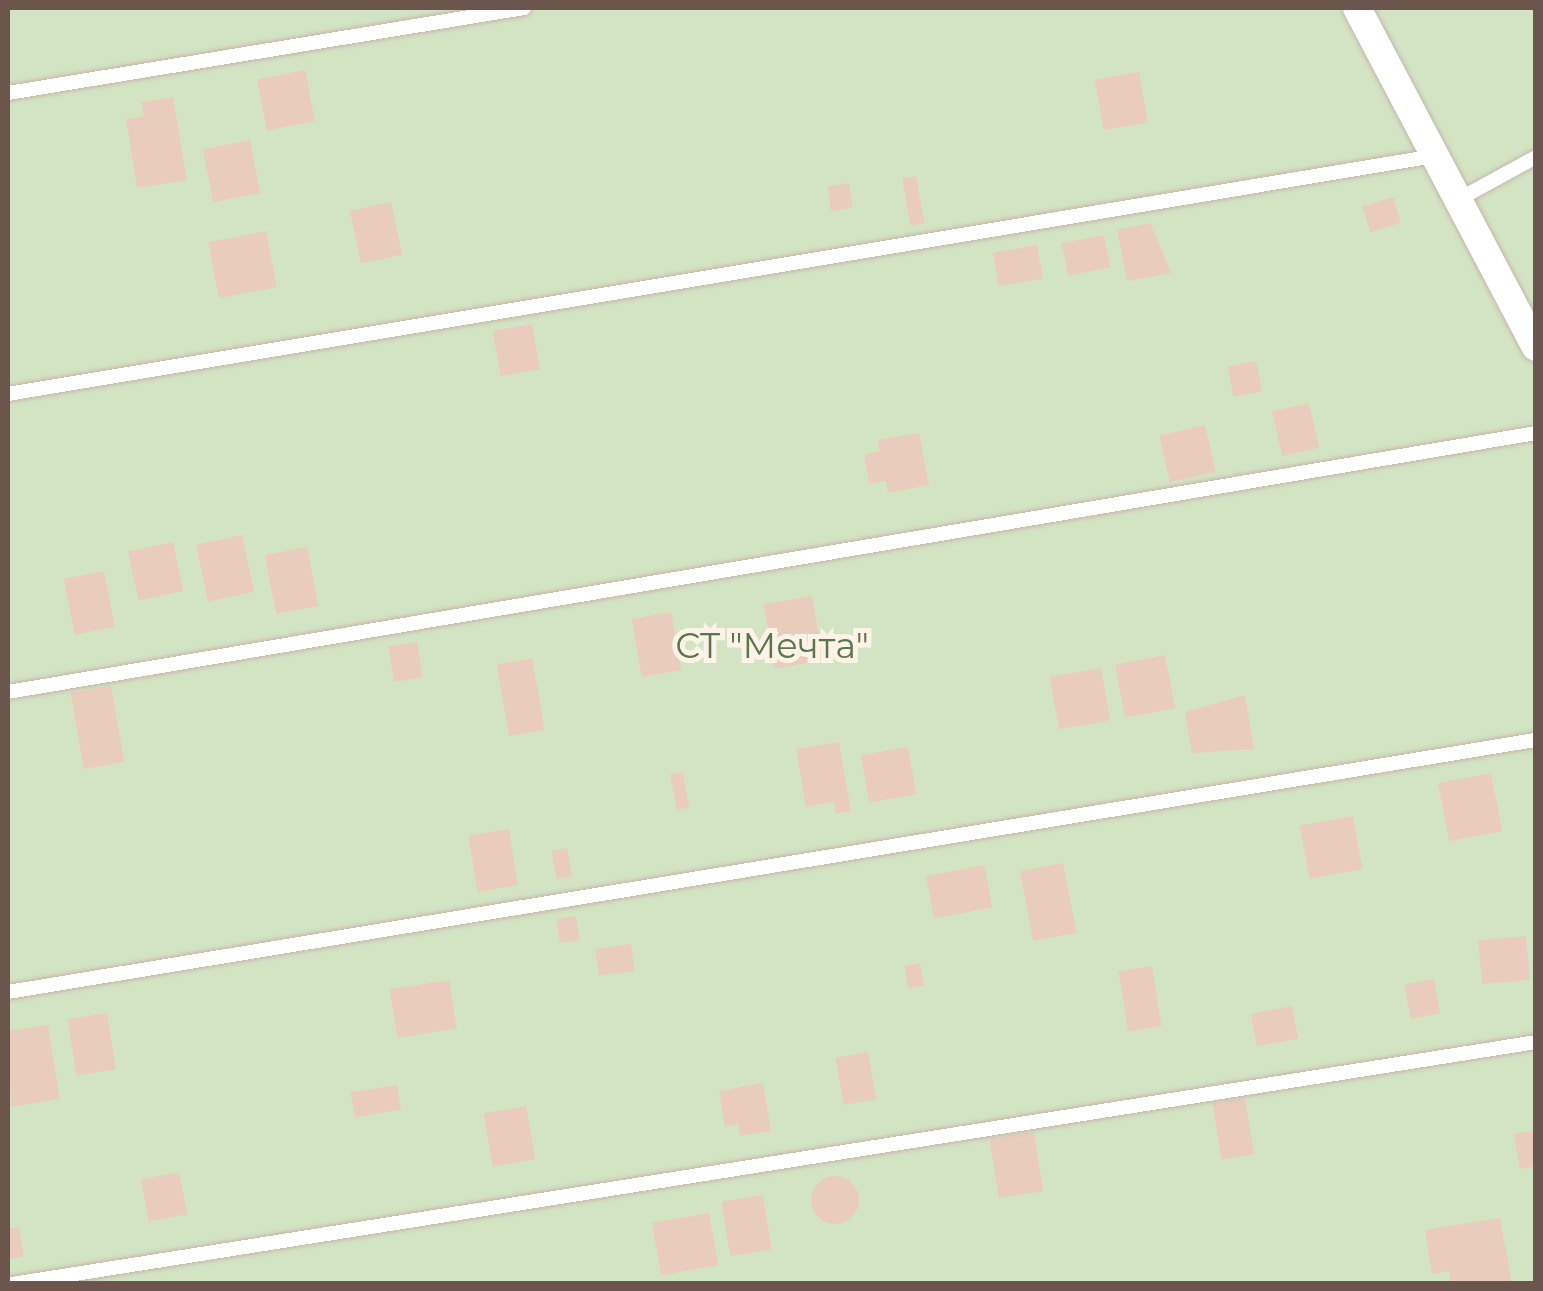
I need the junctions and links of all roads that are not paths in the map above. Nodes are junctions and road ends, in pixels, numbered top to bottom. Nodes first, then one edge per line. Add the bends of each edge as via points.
1 (524, 8) edge
2 (1358, 8) edge
3 (8, 93) edge
4 (1435, 156) junction
5 (1536, 158) edge
6 (1461, 198) junction
7 (1536, 348) edge
8 (8, 394) edge
9 (1536, 432) edge
10 (8, 692) edge
11 (1536, 740) edge
12 (8, 992) edge
13 (1536, 1042) edge
14 (12, 1284) edge

1 - 3 lane
2 - 4 street
4 - 6 street
4 - 8 lane
5 - 6 lane
6 - 7 street
9 - 10 lane
11 - 12 lane
13 - 14 lane

